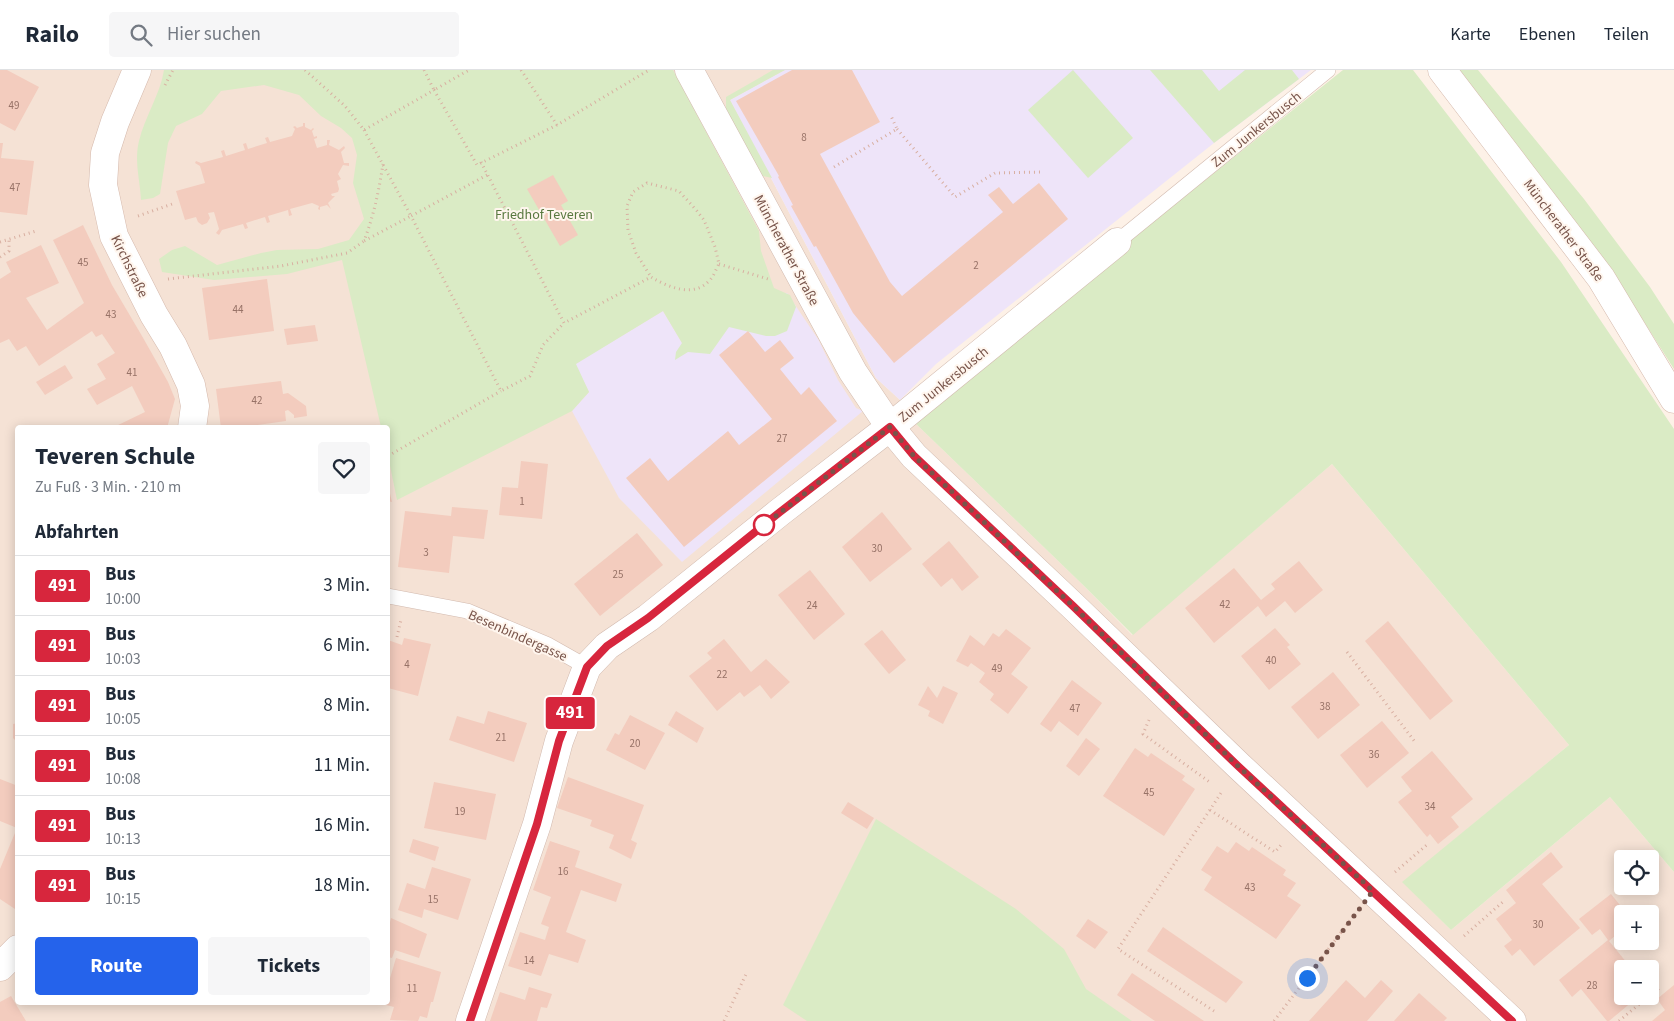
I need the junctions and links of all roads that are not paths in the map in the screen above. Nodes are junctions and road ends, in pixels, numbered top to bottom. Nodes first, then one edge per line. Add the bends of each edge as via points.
1 (136, 70) edge
2 (689, 70) edge
3 (1328, 70) edge
4 (1442, 70) edge
5 (1117, 242) joint
6 (1674, 398) edge
7 (192, 425) edge
8 (890, 427) junction
9 (390, 596) edge
10 (587, 667) junction
11 (15, 952) edge
12 (0, 966) edge
13 (470, 1021) edge
14 (1512, 1021) edge

1 - 7 street, Kirchstraße via 105,154 103,185 114,236 191,385 195,406
2 - 8 street, Müncherather Straße via 853,372
3 - 5 lane, Zum Junkersbusch
4 - 6 street, Müncherather Straße via 1601,278
5 - 8 street, Zum Junkersbusch
8 - 10 street, Zum Junkersbusch via 648,618 607,646
8 - 14 street, Müncherather Straße via 914,456 1238,766
9 - 10 lane, Besenbindergasse via 467,611 548,645
10 - 13 street, Zum Junkersbusch via 559,741 537,824
11 - 12 street

